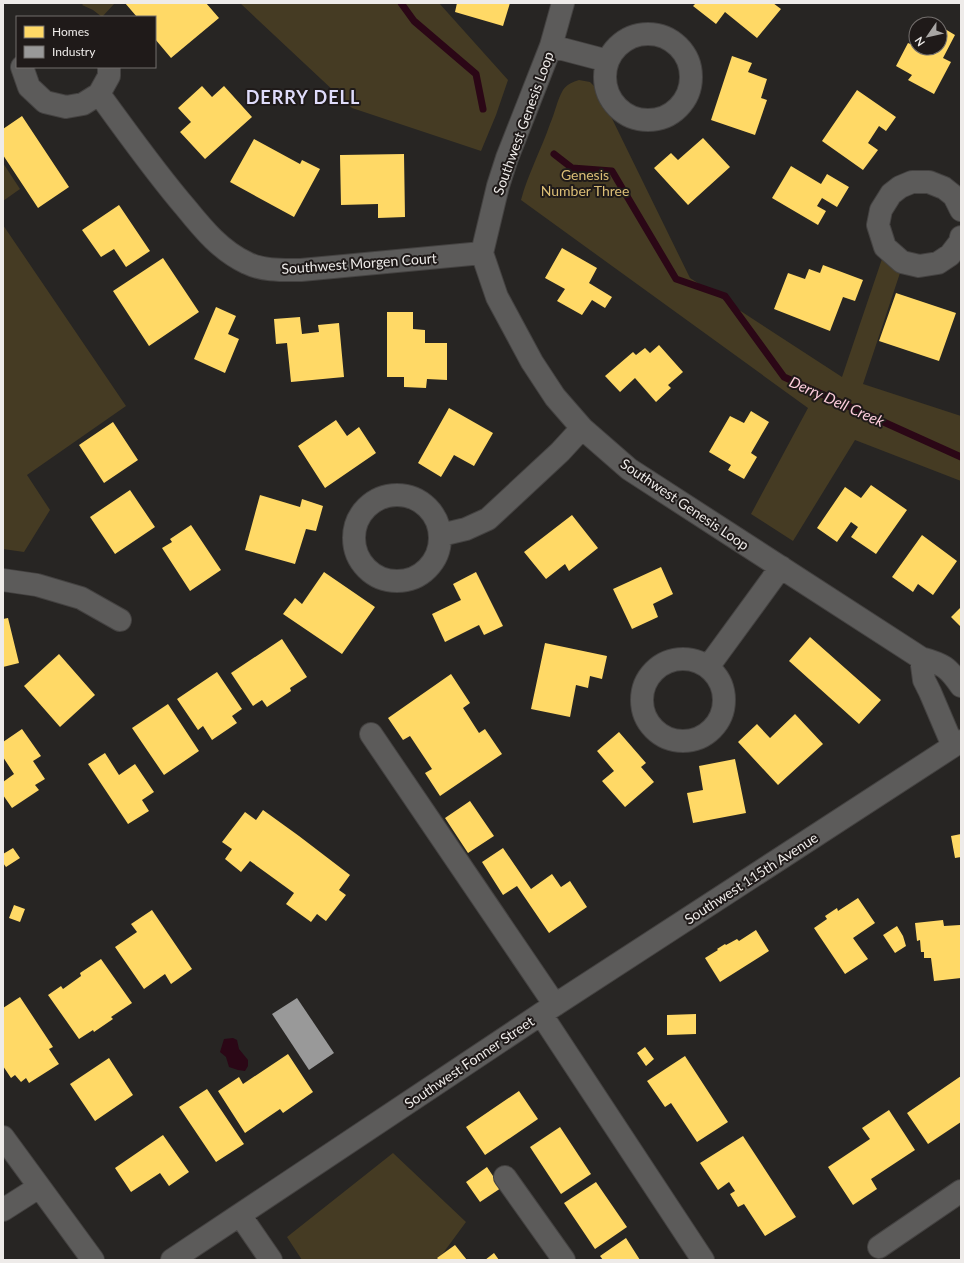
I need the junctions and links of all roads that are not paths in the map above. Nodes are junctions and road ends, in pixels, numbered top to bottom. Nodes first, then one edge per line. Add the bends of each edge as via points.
1 (563, 3) edge
2 (551, 46) junction
3 (608, 61) dead end
4 (22, 68) edge
5 (109, 68) edge
6 (99, 94) junction
7 (959, 199) edge
8 (961, 237) edge
9 (482, 253) junction
10 (582, 428) junction
11 (440, 535) dead end
12 (781, 567) junction
13 (3, 580) edge
14 (120, 620) dead end
15 (921, 658) junction
16 (708, 666) dead end
17 (961, 686) edge
18 (371, 734) dead end
19 (957, 744) edge
20 (548, 1010) junction
21 (3, 1137) edge
22 (505, 1177) dead end
23 (39, 1187) junction
24 (961, 1191) edge
25 (3, 1210) edge
26 (240, 1215) junction
27 (879, 1247) dead end
28 (93, 1260) edge
29 (172, 1260) edge
30 (271, 1260) edge
31 (564, 1260) edge
32 (703, 1260) edge

1 - 2 street, Southwest Genesis Loop
2 - 3 street
2 - 9 street, Southwest Genesis Loop via 507,158
4 - 6 street via 29,87 45,102 66,108 83,104
5 - 6 street via 109,76
6 - 9 street, Southwest Morgen Court via 171,191 205,231 225,250 247,263 273,270 301,270
7 - 8 street via 944,188 929,182 912,182 891,194 881,210 878,225 886,247 902,262 919,266 938,263 950,255
9 - 10 street, Southwest Genesis Loop via 497,297 532,362 555,398
10 - 11 street via 488,519 466,530
10 - 12 street, Southwest Genesis Loop via 629,469
12 - 15 street, Southwest Genesis Loop
12 - 16 street
13 - 14 street via 37,584 81,598
15 - 17 street, Southwest Genesis Loop via 938,663 947,669
15 - 19 street via 924,680
18 - 20 street
19 - 20 street, Southwest 115th Avenue
20 - 26 street, Southwest Fonner Street
20 - 32 street, Southwest Fonner Street
21 - 23 street
22 - 31 street
23 - 25 street
23 - 28 street
24 - 27 street
26 - 29 street, Southwest Fonner Street
26 - 30 street

